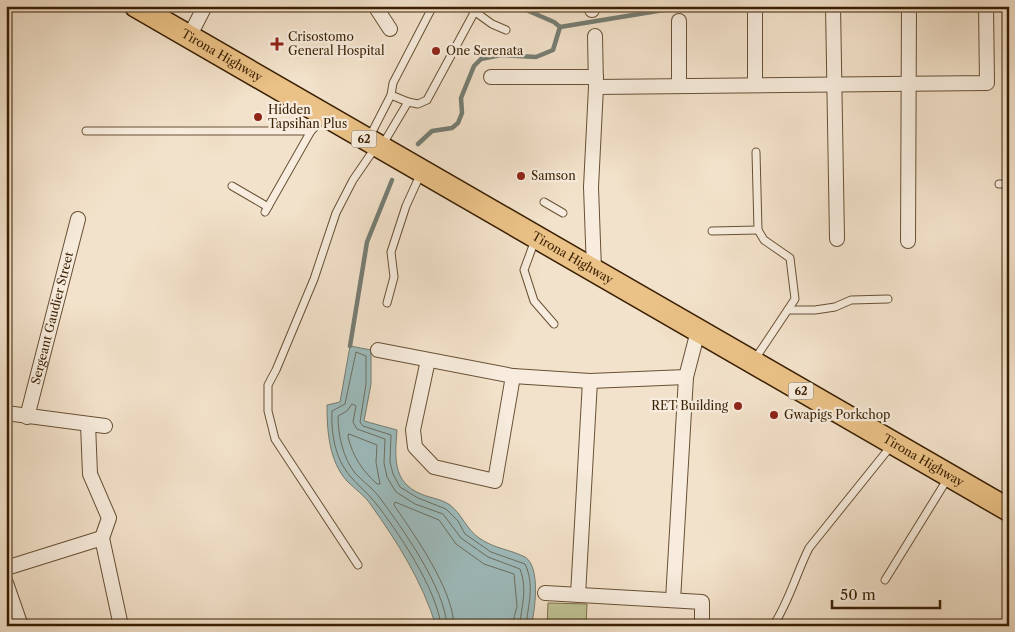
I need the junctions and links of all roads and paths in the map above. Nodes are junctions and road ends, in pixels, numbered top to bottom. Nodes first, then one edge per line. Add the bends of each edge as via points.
1 (136, 6) edge
2 (205, 6) edge
3 (375, 6) edge
4 (433, 6) edge
5 (467, 6) edge
6 (833, 6) edge
7 (909, 6) edge
8 (986, 6) edge
9 (755, 9) dead end
10 (475, 11) junction
11 (679, 21) dead end
12 (390, 29) dead end
13 (506, 30) dead end
14 (595, 36) dead end
15 (189, 37) junction
16 (491, 77) dead end
17 (596, 82) junction
18 (910, 84) junction
19 (833, 85) junction
20 (679, 86) junction
21 (755, 86) junction
22 (391, 95) junction
23 (408, 102) junction
24 (318, 124) junction
25 (86, 131) dead end
26 (375, 145) junction
27 (756, 152) dead end
28 (421, 172) junction
29 (999, 184) dead end
30 (1009, 184) edge
31 (232, 186) dead end
32 (544, 202) dead end
33 (563, 213) dead end
34 (78, 219) dead end
35 (758, 230) junction
36 (712, 231) dead end
37 (537, 237) junction
38 (837, 240) dead end
39 (908, 241) dead end
40 (594, 270) junction
41 (888, 299) dead end
42 (387, 303) dead end
43 (788, 310) junction
44 (554, 324) dead end
45 (698, 331) junction
46 (378, 350) dead end
47 (428, 360) junction
48 (753, 363) junction
49 (513, 376) junction
50 (686, 377) junction
51 (590, 382) junction
52 (6, 413) edge
53 (27, 417) junction
54 (88, 424) junction
55 (105, 426) dead end
56 (894, 444) junction
57 (949, 476) junction
58 (1009, 510) edge
59 (102, 538) junction
60 (358, 565) dead end
61 (6, 568) edge
62 (885, 580) dead end
63 (6, 583) edge
64 (545, 593) dead end
65 (578, 595) junction
66 (673, 600) junction
67 (21, 626) edge
68 (121, 626) edge
69 (702, 626) edge
70 (772, 626) edge

1 - 15 main road, Tirona Highway / 62
2 - 15 street
3 - 12 street
4 - 22 lane via 393,83
5 - 10 lane
6 - 19 street
7 - 18 street
8 - 18 street via 987,83
9 - 21 street
10 - 13 lane
10 - 23 lane via 427,100 418,104
11 - 20 street
14 - 17 street
15 - 24 main road, Tirona Highway / 62
16 - 17 street
17 - 20 street
17 - 40 street via 592,187
18 - 19 street
18 - 39 street
19 - 21 street
19 - 38 street
20 - 21 street
22 - 23 lane
22 - 26 lane
23 - 26 lane
24 - 25 lane
24 - 26 main road, Tirona Highway / 62
24 - 31 lane via 266,210
26 - 28 main road, Tirona Highway / 62
26 - 60 lane via 336,213 314,279 268,384 268,411 275,439
27 - 35 lane
28 - 37 main road, Tirona Highway / 62
28 - 42 lane via 391,252 394,277
29 - 30 lane
32 - 33 lane
34 - 53 street, Sergeant Gaudier Street
35 - 36 lane
35 - 43 lane via 764,240 790,258 795,299
37 - 40 main road, Tirona Highway / 62
37 - 44 lane via 524,270 534,301
40 - 45 main road, Tirona Highway / 62
41 - 43 lane via 850,300 835,307
43 - 48 lane
45 - 48 main road, Tirona Highway / 62
45 - 50 street
46 - 47 street
47 - 49 street
47 - 49 street via 412,430 415,447 434,467 494,481
48 - 56 main road, Tirona Highway / 62
49 - 51 street
50 - 51 street
50 - 66 street
51 - 65 street
52 - 53 street
53 - 54 street
54 - 55 street
54 - 59 street via 90,474 109,518
56 - 57 main road, Tirona Highway / 62
56 - 70 lane via 809,548 782,612
57 - 58 main road, Tirona Highway / 62
57 - 62 lane
59 - 61 street
59 - 68 street
63 - 67 street
64 - 65 street
65 - 66 street
66 - 69 street via 702,602

